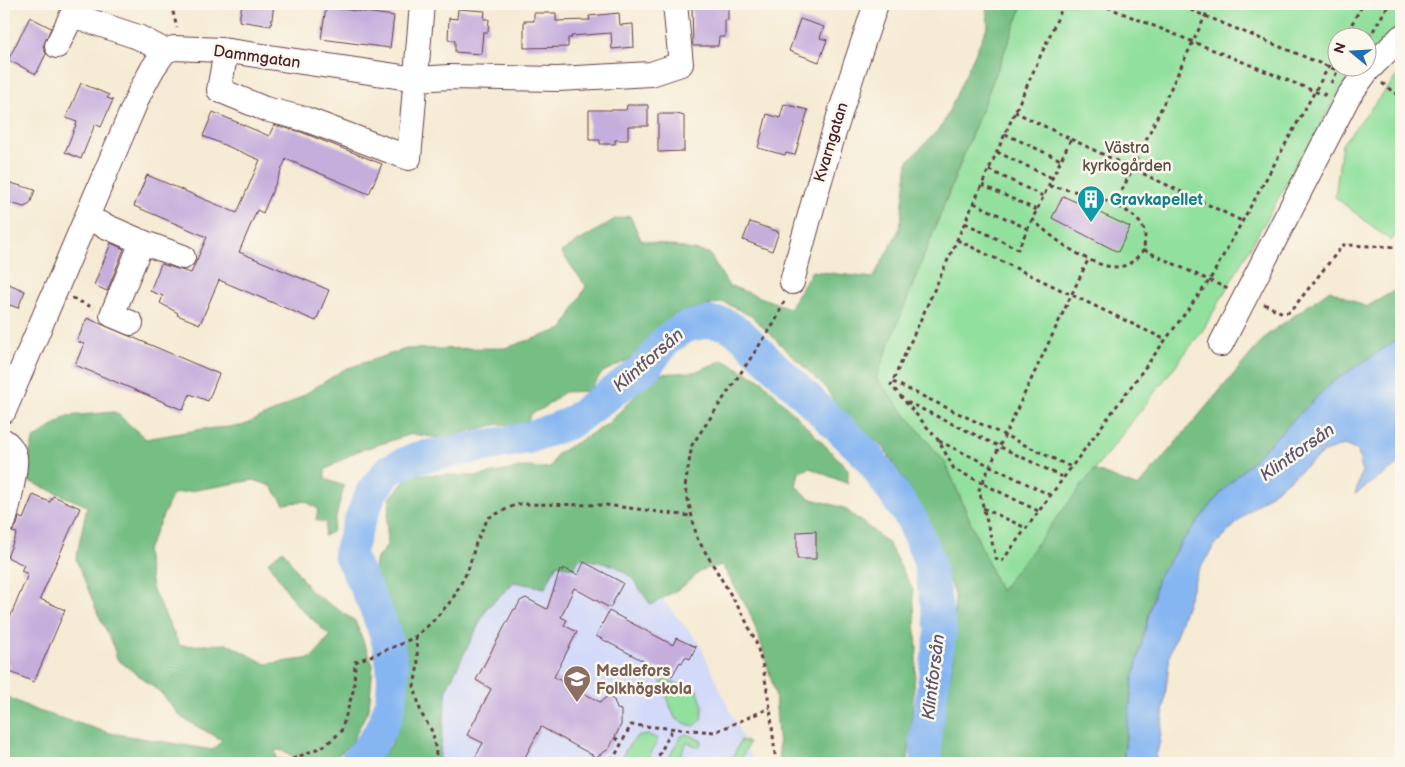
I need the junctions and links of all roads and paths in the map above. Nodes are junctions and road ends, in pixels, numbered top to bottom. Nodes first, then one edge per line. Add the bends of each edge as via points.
1 (422, 4) edge
2 (675, 4) edge
3 (876, 4) edge
4 (1064, 4) edge
5 (1100, 4) edge
6 (1176, 4) edge
7 (1211, 4) edge
8 (1363, 4) edge
9 (1389, 4) edge
10 (76, 9) edge
11 (1205, 16) junction
12 (1350, 28) edge
13 (1375, 28) edge
14 (1401, 37) edge
15 (1193, 41) junction
16 (57, 46) dead end
17 (226, 50) junction
18 (165, 51) junction
19 (1378, 52) edge
20 (1328, 66) joint
21 (1340, 78) edge
22 (1346, 78) edge
23 (416, 79) junction
24 (1382, 83) dead end
25 (1315, 91) junction
26 (1401, 98) edge
27 (1016, 112) junction
28 (1006, 134) junction
29 (1071, 139) junction
30 (997, 152) junction
31 (1061, 160) junction
32 (1132, 168) junction
33 (989, 170) junction
34 (1052, 178) junction
35 (982, 185) junction
36 (1048, 186) junction
37 (1044, 196) junction
38 (974, 203) junction
39 (1115, 204) junction
40 (1037, 210) junction
41 (87, 218) junction
42 (1032, 219) junction
43 (1242, 221) junction
44 (964, 223) junction
45 (1028, 228) junction
46 (957, 240) junction
47 (142, 242) junction
48 (1401, 247) edge
49 (1144, 250) junction
50 (183, 257) dead end
51 (1088, 260) junction
52 (1209, 280) junction
53 (792, 282) dead end
54 (56, 291) junction
55 (1072, 294) junction
56 (1245, 296) junction
57 (121, 319) joint
58 (775, 322) dead end
59 (1166, 340) junction
60 (1221, 344) dead end
61 (893, 382) junction
62 (904, 400) junction
63 (4, 411) edge
64 (1005, 435) junction
65 (4, 441) edge
66 (939, 441) junction
67 (999, 446) junction
68 (990, 466) junction
69 (1071, 467) junction
70 (1064, 477) junction
71 (982, 483) junction
72 (1050, 495) junction
73 (983, 507) junction
74 (1038, 511) junction
75 (690, 516) junction
76 (4, 521) edge
77 (1026, 528) junction
78 (416, 636) junction
79 (770, 708) junction
80 (673, 728) junction
81 (615, 738) dead end
82 (622, 742) junction
83 (253, 763) edge
84 (431, 763) edge
85 (603, 763) edge
86 (655, 763) edge
87 (776, 763) edge

1 - 23 street
2 - 23 street, Dammgatan via 681,64 651,74 558,79
3 - 53 street, Kvarngatan via 846,88
4 - 27 path
5 - 15 path
6 - 11 path
7 - 11 path
8 - 12 path
9 - 13 path
10 - 16 street
10 - 18 street
11 - 15 path
11 - 20 path
14 - 19 street
15 - 25 path
15 - 32 path
17 - 18 street, Dammgatan via 181,48
17 - 23 street, Dammgatan
17 - 23 street via 219,90 265,110 305,119 408,158
18 - 41 street via 140,92
20 - 25 path
21 - 25 path via 1324,95
22 - 56 street via 1348,97
24 - 26 path
25 - 43 path
27 - 28 path
27 - 29 path
28 - 30 path
28 - 31 path
29 - 31 path
29 - 32 path
30 - 33 path
30 - 34 path
31 - 34 path
32 - 39 path
32 - 43 path
33 - 35 path
33 - 37 path
34 - 36 path
35 - 38 path
35 - 40 path
36 - 37 path
36 - 39 path
37 - 40 path
38 - 44 path
38 - 45 path
39 - 49 path via 1134,216 1144,231
40 - 42 path
41 - 47 street
41 - 54 street
42 - 45 path
42 - 51 path via 1048,234
43 - 52 path
44 - 45 path via 1018,249
44 - 46 path
46 - 55 path
46 - 61 path
47 - 50 street
47 - 57 street
48 - 56 path via 1343,245 1290,312 1283,313
49 - 51 path via 1129,264 1108,267
49 - 52 path
51 - 55 path
52 - 56 path
52 - 59 path
54 - 57 path
54 - 63 street
55 - 59 path
55 - 64 path
56 - 60 street
58 - 75 path via 692,445 684,487
59 - 69 path
61 - 62 path via 891,385
61 - 64 path
62 - 66 path
62 - 67 path
64 - 67 path
64 - 69 path
65 - 76 street via 15,457
66 - 68 path
66 - 71 path via 954,469
67 - 68 path
67 - 70 path
68 - 71 path
68 - 72 path
69 - 70 path
70 - 72 path
71 - 73 path via 979,490
71 - 74 path
72 - 74 path
73 - 77 path
73 - 77 path via 998,561 1002,561
74 - 77 path
75 - 78 path via 606,505 517,504 488,518 468,570 452,600
75 - 79 path via 697,538 756,642
78 - 83 path via 355,662 354,688 341,732 324,746 288,761 261,760
78 - 84 path via 418,665 414,686 421,713 433,733 436,754
79 - 80 path via 715,732
79 - 87 path
80 - 82 path via 632,726
80 - 86 path
81 - 82 path
82 - 85 path via 615,756

